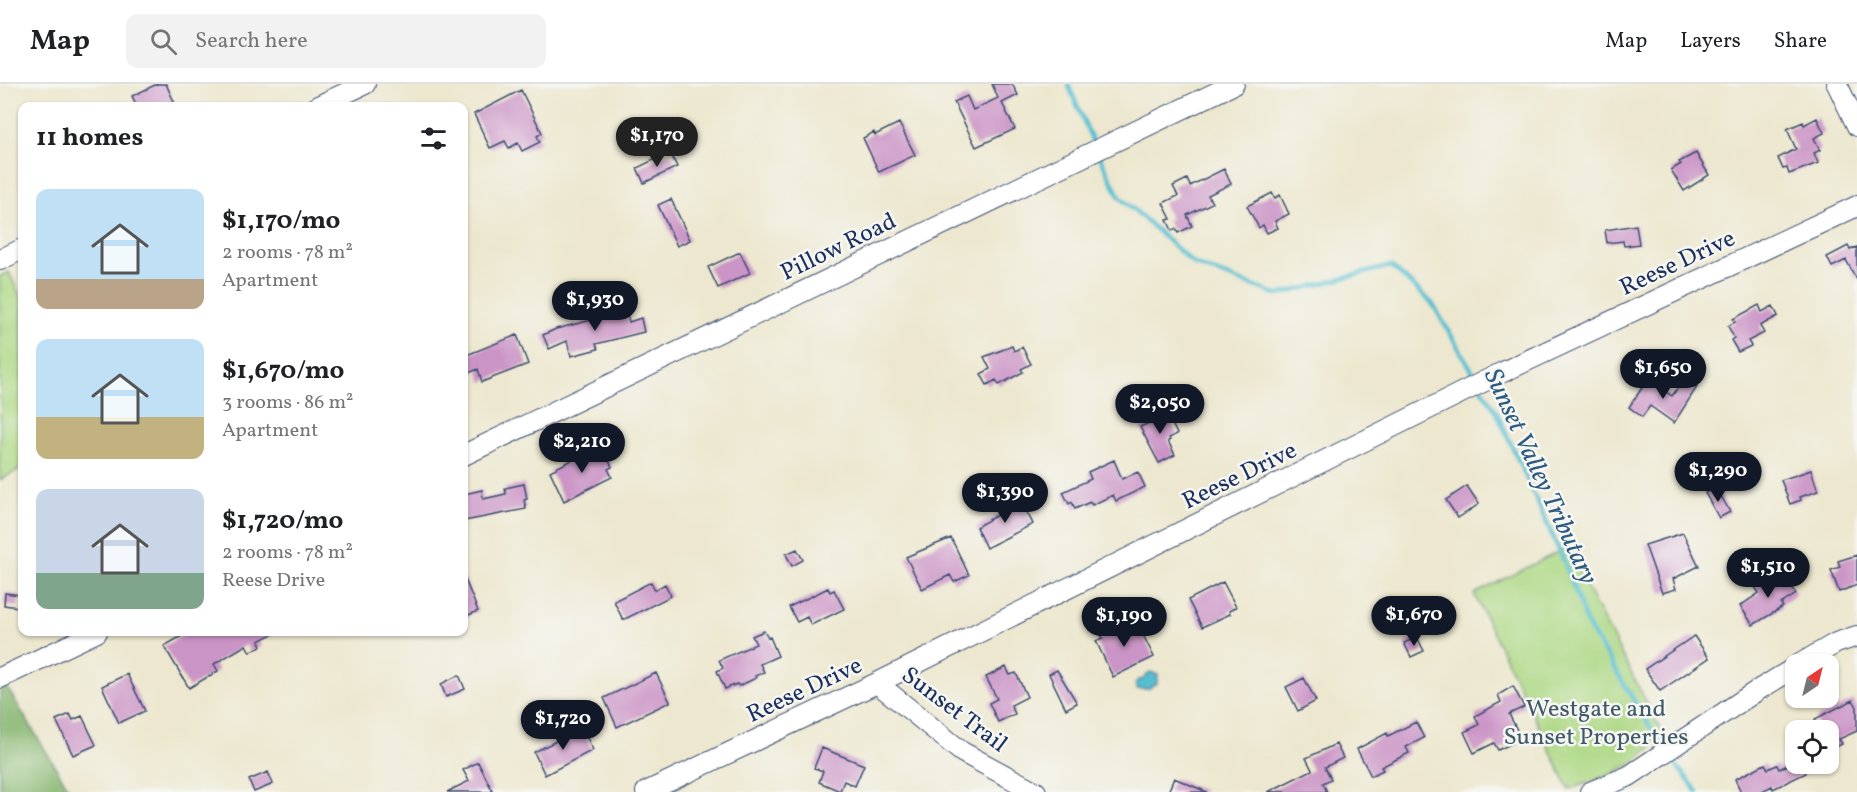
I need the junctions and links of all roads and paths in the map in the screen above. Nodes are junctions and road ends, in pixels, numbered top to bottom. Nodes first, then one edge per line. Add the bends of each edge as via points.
1 (364, 84) edge
2 (1234, 84) edge
3 (1837, 84) edge
4 (326, 102) edge
5 (1857, 126) edge
6 (1857, 206) edge
7 (18, 251) edge
8 (0, 260) edge
9 (468, 453) edge
10 (89, 636) edge
11 (1857, 636) edge
12 (1817, 654) edge
13 (1785, 674) edge
14 (0, 678) edge
15 (877, 683) junction
16 (646, 792) edge
17 (1036, 792) edge
18 (1590, 792) edge

1 - 4 street
2 - 9 street, Pillow Road
3 - 5 street
6 - 15 street, Reese Drive via 1503,372
7 - 8 street
10 - 14 street
11 - 12 street
13 - 18 street via 1629,776
15 - 16 street, Reese Drive
15 - 17 street, Sunset Trail via 962,753

